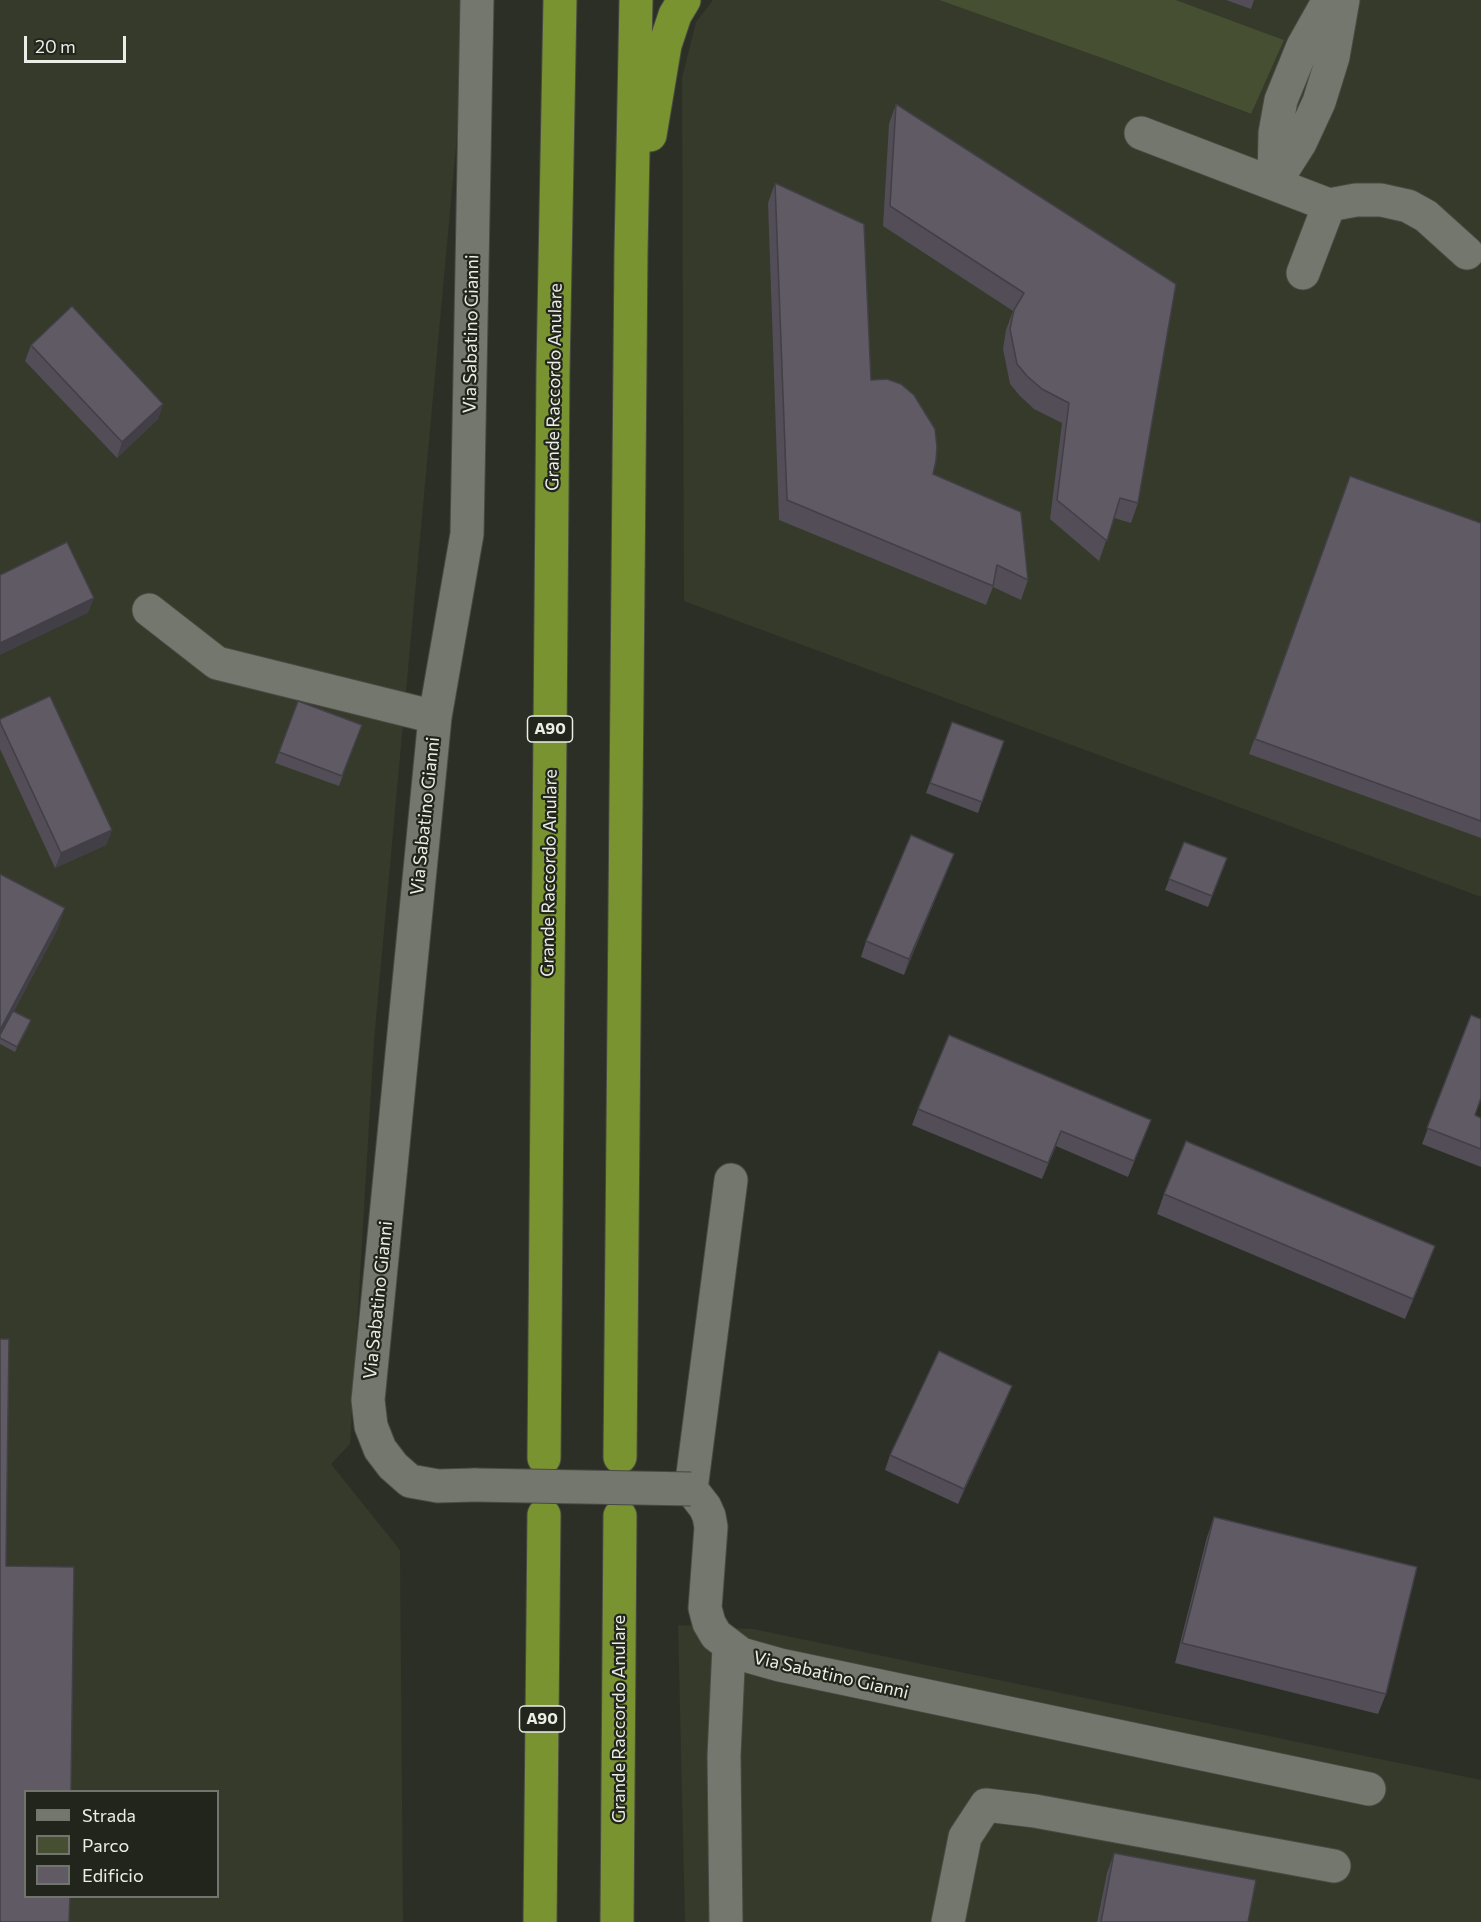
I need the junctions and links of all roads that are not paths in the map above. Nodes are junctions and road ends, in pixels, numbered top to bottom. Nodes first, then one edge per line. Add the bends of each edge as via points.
1 (477, 0) edge
2 (560, 0) edge
3 (636, 0) edge
4 (684, 0) edge
5 (1329, 0) edge
6 (1344, 0) edge
7 (1141, 134) dead end
8 (1274, 184) junction
9 (1329, 206) junction
10 (631, 252) junction
11 (1467, 253) dead end
12 (1303, 273) dead end
13 (149, 610) dead end
14 (435, 717) junction
15 (731, 1180) dead end
16 (621, 1457) dead end
17 (544, 1458) dead end
18 (691, 1489) junction
19 (544, 1515) dead end
20 (620, 1516) dead end
21 (729, 1646) junction
22 (1369, 1789) dead end
23 (1334, 1866) dead end
24 (540, 1922) edge
25 (617, 1922) edge
26 (726, 1922) edge
27 (948, 1922) edge

1 - 14 street, Via Sabatino Gianni via 467,534
2 - 17 highway, Grande Raccordo Anulare / A90
3 - 10 highway
4 - 10 highway via 665,45
5 - 8 street via 1303,46 1281,100 1275,134
6 - 8 street via 1319,102 1300,143
7 - 8 street
8 - 9 street
9 - 11 street via 1356,200 1408,206 1426,216
9 - 12 street
10 - 16 highway
13 - 14 street via 217,663
14 - 18 street, Via Sabatino Gianni, bridge via 368,1400 371,1426 380,1449 410,1481 438,1486
15 - 18 street
18 - 21 street, Via Sabatino Gianni via 705,1507 711,1527 705,1608 716,1635
19 - 24 highway, A90
20 - 25 highway, Grande Raccordo Anulare
21 - 22 street, Via Sabatino Gianni via 741,1654 780,1665
21 - 26 street via 724,1756
23 - 27 street via 986,1804 965,1838

